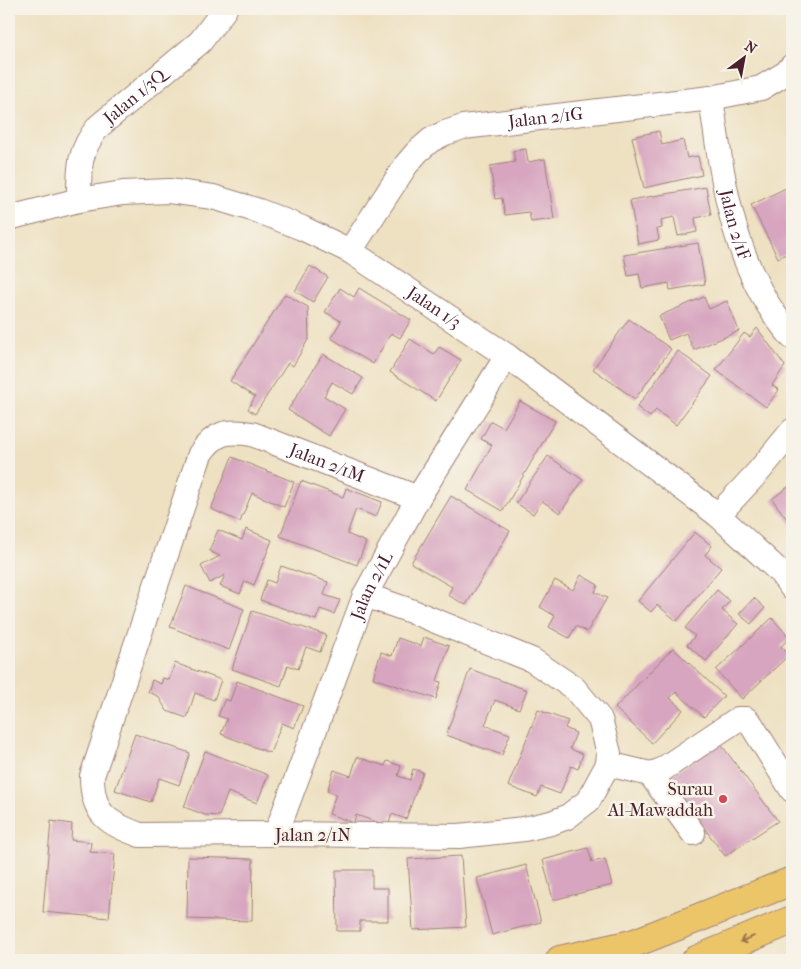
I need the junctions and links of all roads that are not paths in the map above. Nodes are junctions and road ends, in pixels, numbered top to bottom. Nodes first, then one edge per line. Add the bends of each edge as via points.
1 (225, 9) edge
2 (792, 66) edge
3 (711, 98) junction
4 (79, 200) junction
5 (9, 218) edge
6 (350, 251) junction
7 (792, 337) edge
8 (507, 356) junction
9 (235, 431) joint
10 (792, 431) edge
11 (418, 498) junction
12 (718, 515) junction
13 (792, 588) edge
14 (364, 595) junction
15 (608, 764) junction
16 (650, 774) junction
17 (792, 790) edge
18 (692, 833) dead end
19 (276, 834) junction
20 (792, 881) edge
21 (792, 920) edge
22 (560, 960) edge
23 (696, 960) edge

1 - 4 street, Jalan 1/3Q via 200,42 99,126 88,139 79,169
2 - 3 street, Jalan 2/1G via 762,88
3 - 6 street, Jalan 2/1G via 462,127 445,132 424,146 406,165
3 - 7 street, Jalan 2/1F via 723,183 735,231 752,276
4 - 5 street, Jalan 1/3
4 - 6 street, Jalan 1/3 via 123,193 169,191 213,197 259,211
6 - 8 street, Jalan 1/3
8 - 11 street, Jalan 2/1L
8 - 12 street, Jalan 1/3
9 - 11 street, Jalan 2/1M via 252,434
9 - 19 street, Jalan 2/1N via 220,434 200,454 92,776 92,794 107,819 140,836
10 - 12 street
11 - 14 street, Jalan 2/1L
12 - 13 street, Jalan 1/3 via 780,572
14 - 15 street via 532,660 574,688 600,720 609,753
14 - 19 street, Jalan 2/1L
15 - 16 street
15 - 19 street, Jalan 2/1N via 588,801 567,817 524,829 459,836
16 - 17 street via 660,771 738,719 746,719
16 - 18 street
20 - 22 main road via 632,944
21 -> 23 main road

